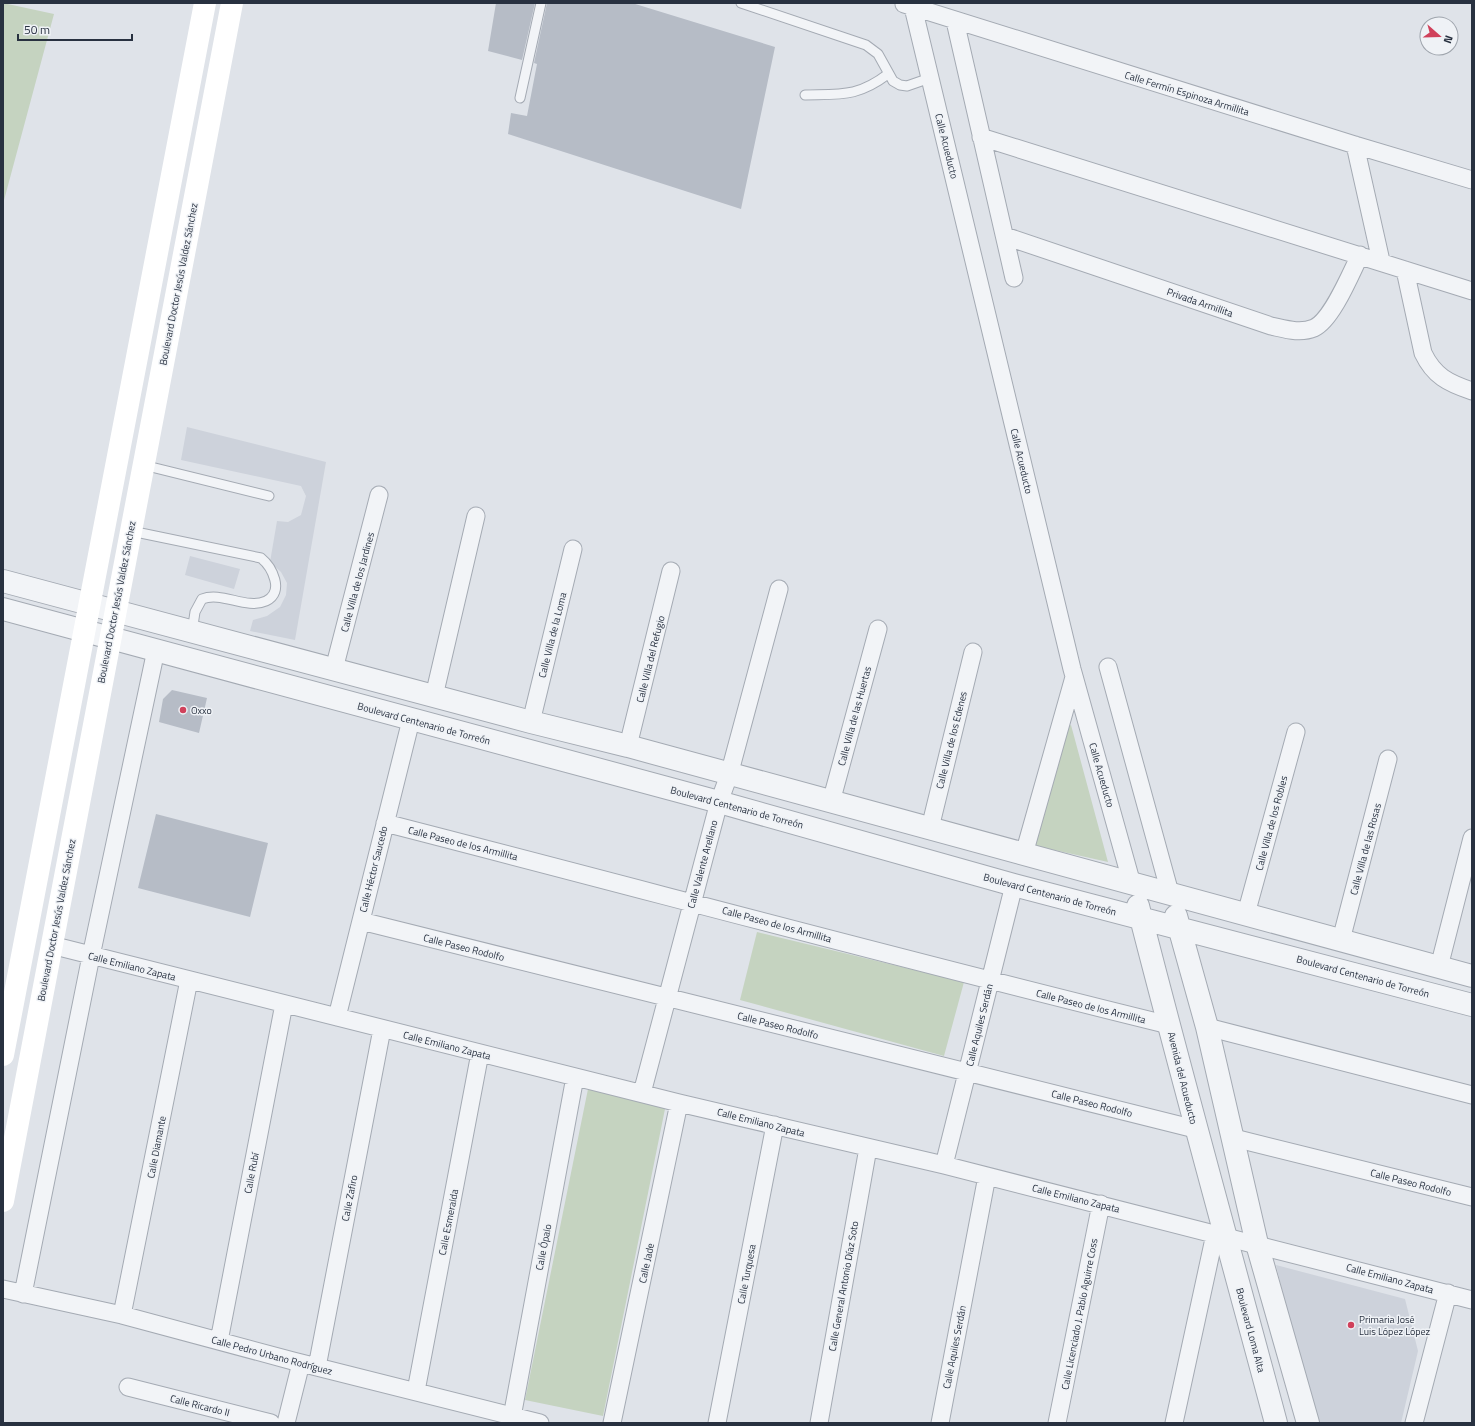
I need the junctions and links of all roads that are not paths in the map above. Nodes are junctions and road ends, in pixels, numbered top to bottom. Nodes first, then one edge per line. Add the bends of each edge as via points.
1 (205, 3) edge
2 (232, 3) edge
3 (541, 3) edge
4 (741, 3) edge
5 (909, 4) edge
6 (955, 21) junction
7 (888, 74) junction
8 (930, 78) junction
9 (805, 95) dead end
10 (520, 98) dead end
11 (981, 137) junction
12 (1355, 145) junction
13 (1472, 180) edge
14 (1005, 236) junction
15 (1360, 256) junction
16 (1381, 261) junction
17 (1405, 270) junction
18 (1014, 278) dead end
19 (1472, 291) edge
20 (1472, 390) edge
21 (143, 465) junction
22 (379, 495) dead end
23 (270, 496) dead end
24 (476, 516) dead end
25 (130, 531) junction
26 (573, 549) dead end
27 (671, 571) dead end
28 (3, 582) edge
29 (779, 589) dead end
30 (89, 605) junction
31 (3, 609) edge
32 (114, 612) junction
33 (878, 629) dead end
34 (84, 631) junction
35 (192, 632) junction
36 (110, 638) junction
37 (156, 650) junction
38 (973, 652) dead end
39 (1108, 667) dead end
40 (334, 669) junction
41 (1074, 676) junction
42 (434, 696) junction
43 (411, 720) junction
44 (531, 722) junction
45 (1296, 732) dead end
46 (628, 746) junction
47 (1388, 759) dead end
48 (724, 787) junction
49 (831, 802) junction
50 (385, 823) junction
51 (924, 826) junction
52 (1472, 838) edge
53 (1024, 854) junction
54 (1132, 884) junction
55 (1014, 885) junction
56 (1170, 893) junction
57 (691, 901) junction
58 (1246, 914) junction
59 (1141, 918) junction
60 (361, 921) junction
61 (1178, 927) junction
62 (1341, 940) junction
63 (51, 945) junction
64 (91, 956) junction
65 (1439, 967) junction
66 (1472, 976) edge
67 (189, 980) junction
68 (990, 981) junction
69 (666, 997) junction
70 (284, 1004) junction
71 (1472, 1005) edge
72 (337, 1017) junction
73 (1170, 1025) junction
74 (1207, 1027) junction
75 (382, 1029) junction
76 (480, 1053) junction
77 (3, 1055) edge
78 (967, 1072) junction
79 (575, 1077) junction
80 (642, 1093) junction
81 (1472, 1095) edge
82 (679, 1102) junction
83 (775, 1125) junction
84 (1195, 1129) junction
85 (1234, 1138) junction
86 (868, 1148) junction
87 (944, 1165) junction
88 (987, 1176) junction
89 (1472, 1197) edge
90 (3, 1201) edge
91 (1101, 1204) junction
92 (1221, 1236) junction
93 (1257, 1244) junction
94 (3, 1289) edge
95 (1448, 1293) junction
96 (23, 1294) junction
97 (1472, 1300) edge
98 (122, 1315) junction
99 (219, 1341) junction
100 (309, 1365) junction
101 (128, 1387) dead end
102 (416, 1392) junction
103 (512, 1417) junction
104 (271, 1423) edge
105 (286, 1423) edge
106 (540, 1423) edge
107 (612, 1423) edge
108 (717, 1423) edge
109 (819, 1423) edge
110 (940, 1423) edge
111 (1057, 1423) edge
112 (1174, 1423) edge
113 (1276, 1423) edge
114 (1308, 1423) edge
115 (1414, 1423) edge

1 - 30 main road
2 - 21 main road, Boulevard Doctor Jesús Valdez Sánchez
3 - 10 lane
4 - 7 lane via 866,45 878,54
5 - 6 street, Calle Fermín Espinoza Armillita
5 - 8 street, Calle Acueducto
6 - 11 street
6 - 12 street, Calle Fermín Espinoza Armillita
7 - 8 lane via 893,81 907,86
7 - 9 lane via 870,87 854,92
8 - 41 street, Calle Acueducto
11 - 14 street
11 - 15 street
12 - 13 street, Calle Fermín Espinoza Armillita
12 - 16 street
14 - 15 street, Privada Armillita via 1271,326 1293,331 1314,328 1325,320
14 - 18 street
15 - 16 street
16 - 17 street
17 - 19 street
17 - 20 street via 1423,353 1429,365 1446,381
21 - 23 lane
21 - 25 main road, Boulevard Doctor Jesús Valdez Sánchez
22 - 40 street, Calle Villa de los Jardines
24 - 42 street
25 - 32 main road, Boulevard Doctor Jesús Valdez Sánchez
25 - 35 lane via 261,558 272,569 275,586 273,594 267,600 258,604 215,596 202,599 195,612
26 - 44 street, Calle Villa de la Loma
27 - 46 street, Calle Villa del Refugio
28 - 30 street, Boulevard Centenario de Torreón
29 - 48 street, Calle Valente Arellano
30 - 32 street, Boulevard Centenario de Torreón
30 - 34 main road
31 - 34 street, Boulevard Centenario de Torreón
32 - 35 street, Boulevard Centenario de Torreón
32 - 36 main road, Boulevard Doctor Jesús Valdez Sánchez
33 - 49 street, Calle Villa de las Huertas
34 - 36 street, Boulevard Centenario de Torreón
34 - 77 main road
35 - 40 street, Boulevard Centenario de Torreón
36 - 37 street, Boulevard Centenario de Torreón
36 - 63 main road, Boulevard Doctor Jesús Valdez Sánchez
37 - 43 street, Boulevard Centenario de Torreón
37 - 64 street
38 - 51 street, Calle Villa de los Edenes
39 - 56 street
40 - 42 street, Boulevard Centenario de Torreón
41 - 53 street
41 - 54 street, Calle Acueducto
42 - 44 street, Boulevard Centenario de Torreón
43 - 48 street, Boulevard Centenario de Torreón
43 - 50 street, Calle Héctor Saucedo
44 - 46 street, Boulevard Centenario de Torreón
45 - 58 street, Calle Villa de los Robles
46 - 48 street, Boulevard Centenario de Torreón
47 - 62 street, Calle Villa de las Rosas
48 - 49 street, Boulevard Centenario de Torreón
48 - 51 street via 908,834
48 - 55 street, Boulevard Centenario de Torreón
48 - 57 street, Calle Valente Arellano
49 - 51 street, Boulevard Centenario de Torreón
50 - 57 street, Calle Paseo de los Armillita
50 - 60 street, Calle Héctor Saucedo
51 - 53 street, Boulevard Centenario de Torreón
52 - 65 street
53 - 54 street, Boulevard Centenario de Torreón
54 - 56 street, Boulevard Centenario de Torreón
54 - 59 street, Calle Acueducto
55 - 59 street, Boulevard Centenario de Torreón
55 - 68 street, Calle Aquiles Serdán
56 - 58 street, Boulevard Centenario de Torreón
56 - 61 street
57 - 68 street, Calle Paseo de los Armillita
57 - 69 street, Calle Valente Arellano
58 - 62 street, Boulevard Centenario de Torreón
59 - 61 street, Boulevard Centenario de Torreón
59 - 73 street, Avenida del Acueducto
60 - 69 street, Calle Paseo Rodolfo
60 - 72 street, Calle Héctor Saucedo
61 - 71 street, Boulevard Centenario de Torreón
61 - 74 street
62 - 65 street, Boulevard Centenario de Torreón
63 - 64 street, Calle Emiliano Zapata
63 - 90 main road, Boulevard Doctor Jesús Valdez Sánchez
64 - 67 street, Calle Emiliano Zapata
64 - 96 street
65 - 66 street, Boulevard Centenario de Torreón
67 - 70 street, Calle Emiliano Zapata
67 - 98 street, Calle Diamante
68 - 73 street, Calle Paseo de los Armillita
68 - 78 street, Calle Aquiles Serdán
69 - 78 street, Calle Paseo Rodolfo
69 - 80 street, Calle Valente Arellano
70 - 72 street, Calle Emiliano Zapata
70 - 99 street, Calle Rubí
72 - 75 street, Calle Emiliano Zapata
73 - 84 street, Avenida del Acueducto
74 - 81 street
74 - 85 street
75 - 76 street, Calle Emiliano Zapata
75 - 100 street, Calle Zafiro
76 - 79 street, Calle Emiliano Zapata
76 - 102 street, Calle Esmeralda
78 - 84 street, Calle Paseo Rodolfo
78 - 87 street, Calle Aquiles Serdán
79 - 80 street, Calle Emiliano Zapata
79 - 103 street, Calle Ópalo
80 - 82 street, Calle Emiliano Zapata
82 - 83 street, Calle Emiliano Zapata
82 - 107 street, Calle Jade
83 - 86 street, Calle Emiliano Zapata
83 - 108 street, Calle Turquesa
84 - 92 street, Avenida del Acueducto
85 - 89 street, Calle Paseo Rodolfo
85 - 93 street
86 - 87 street, Calle Emiliano Zapata
86 - 109 street, Calle General Antonio Díaz Soto
87 - 88 street, Calle Emiliano Zapata
88 - 91 street, Calle Emiliano Zapata
88 - 110 street, Calle Aquiles Serdán
91 - 92 street, Calle Emiliano Zapata
91 - 111 street, Calle Licenciado J. Pablo Aguirre Coss
92 - 93 street, Calle Emiliano Zapata
92 - 112 street
92 - 113 street, Boulevard Loma Alta
93 - 95 street, Calle Emiliano Zapata
93 - 114 street
94 - 96 street, Calle Pedro Urbano Rodríguez
95 - 97 street, Calle Emiliano Zapata
95 - 115 street
96 - 98 street, Calle Pedro Urbano Rodríguez
98 - 99 street, Calle Pedro Urbano Rodríguez
99 - 100 street, Calle Pedro Urbano Rodríguez
100 - 102 street, Calle Pedro Urbano Rodríguez
100 - 105 street, Calle Zafiro
101 - 104 street, Calle Ricardo II
102 - 103 street, Calle Pedro Urbano Rodríguez
103 - 106 street, Calle Pedro Urbano Rodríguez

